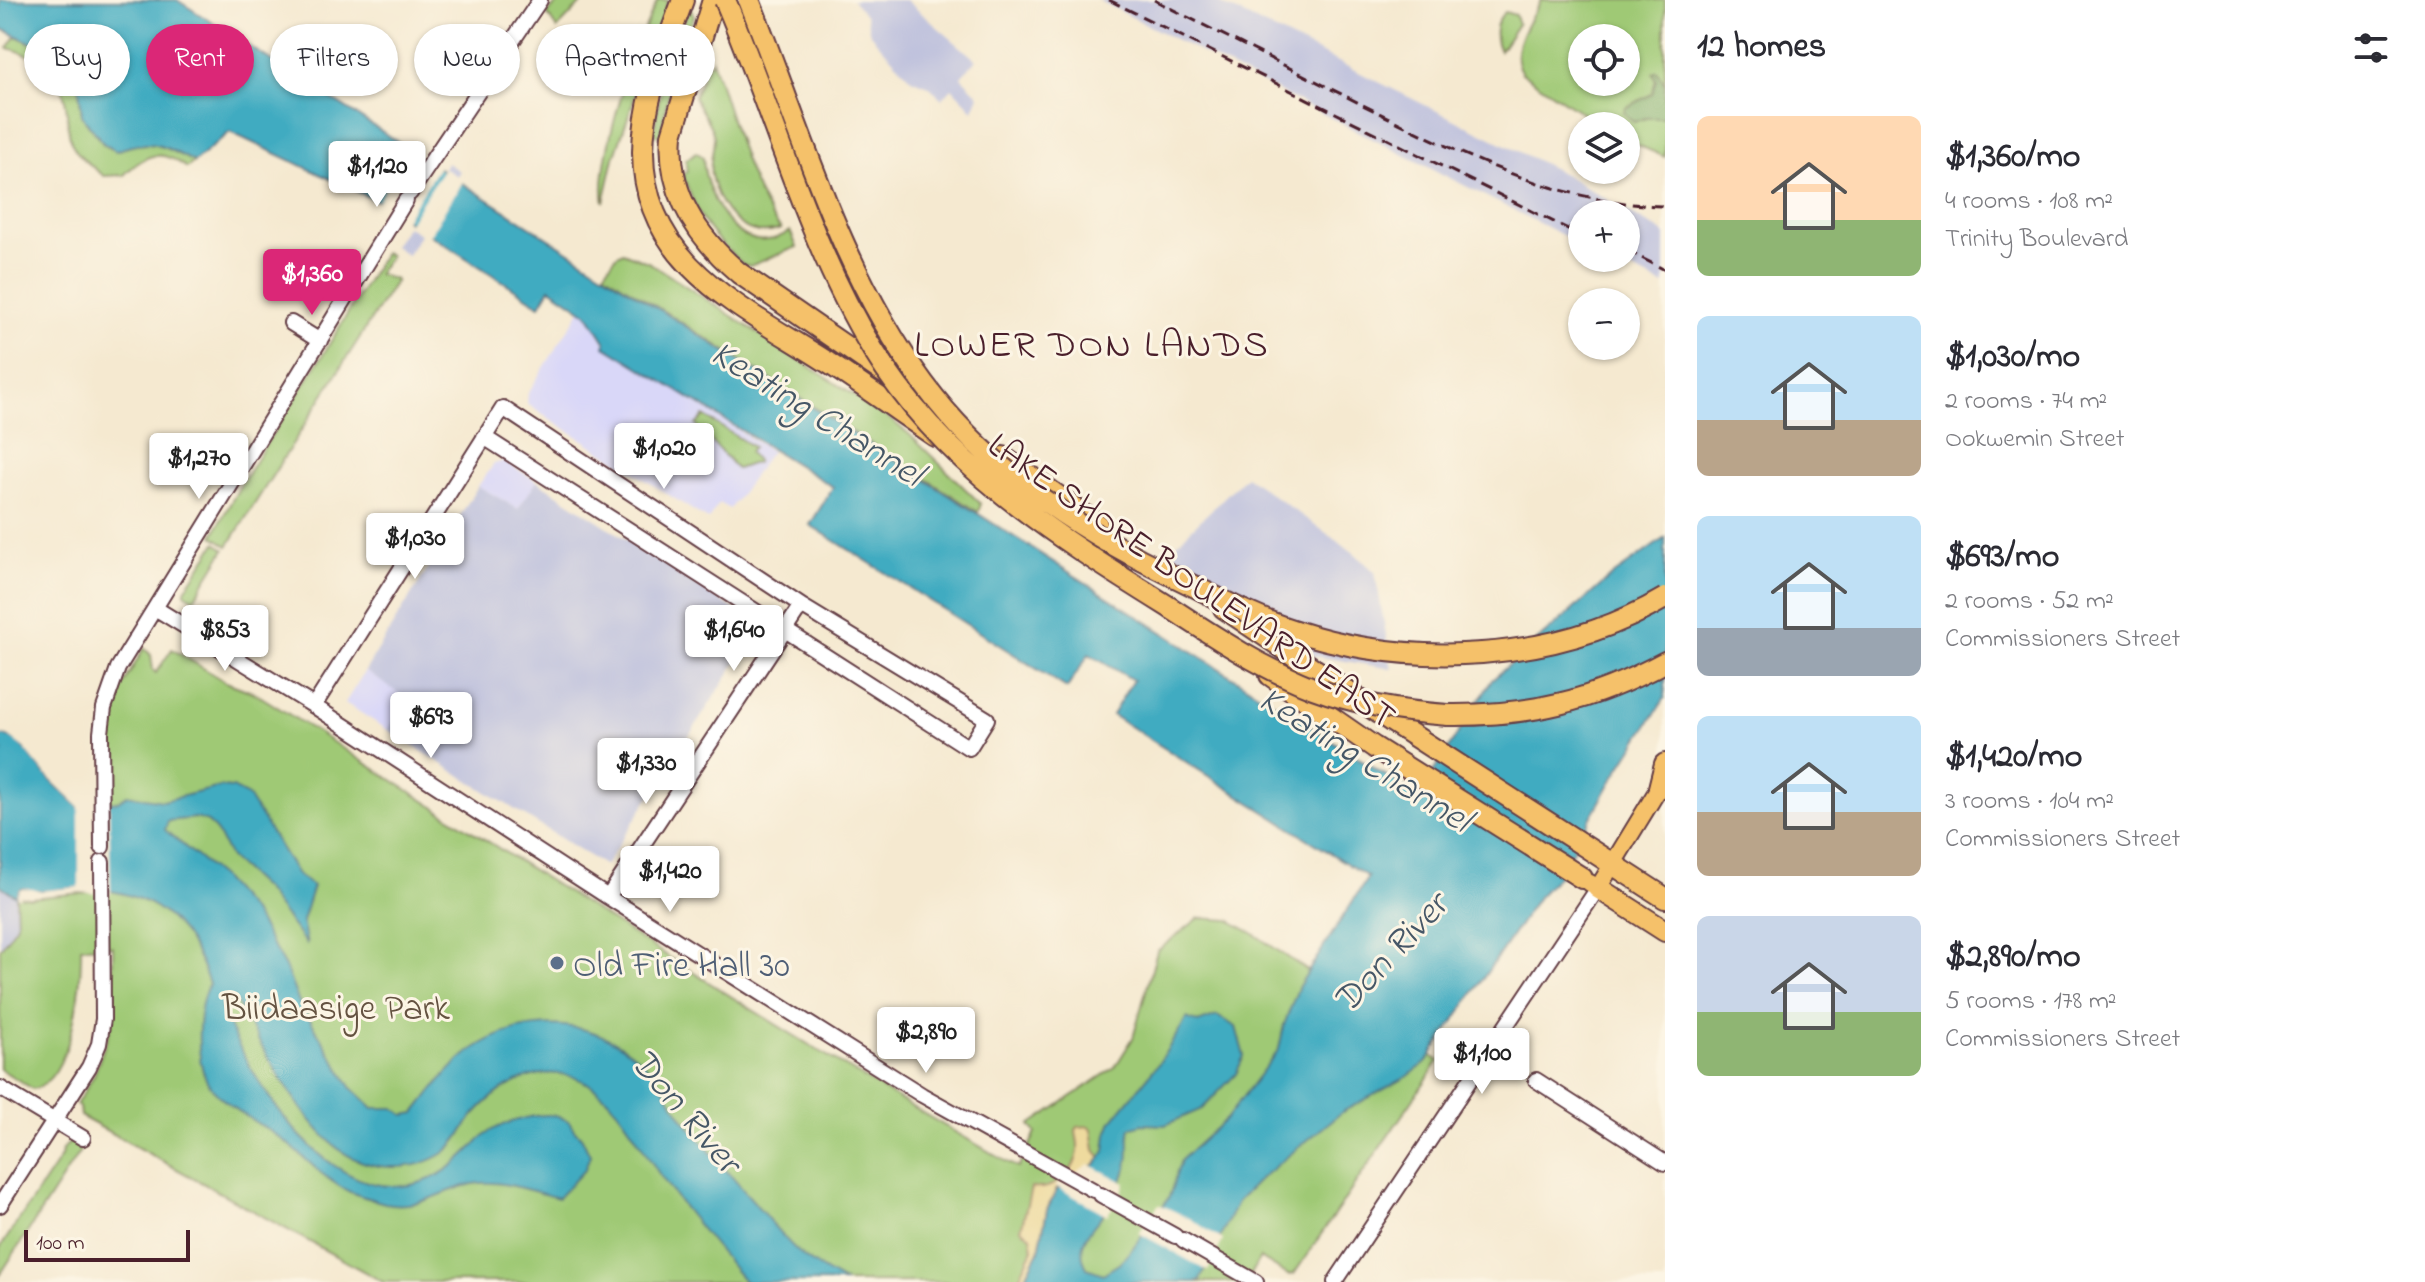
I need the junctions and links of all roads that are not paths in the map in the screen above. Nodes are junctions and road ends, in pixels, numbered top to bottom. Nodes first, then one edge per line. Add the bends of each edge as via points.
1 (540, 0) edge
2 (683, 0) edge
3 (713, 0) edge
4 (725, 0) edge
5 (749, 0) edge
6 (757, 285) junction
7 (291, 323) dead end
8 (792, 340) junction
9 (320, 341) junction
10 (484, 437) junction
11 (1665, 598) edge
12 (803, 607) junction
13 (155, 608) junction
14 (785, 632) junction
15 (1665, 662) edge
16 (314, 706) junction
17 (1665, 764) edge
18 (1662, 783) edge
19 (1614, 864) junction
20 (1590, 883) junction
21 (608, 897) junction
22 (1665, 898) edge
23 (1665, 931) edge
24 (1536, 1080) dead end
25 (0, 1088) edge
26 (56, 1121) junction
27 (83, 1138) dead end
28 (1665, 1163) edge
29 (0, 1205) edge
30 (1253, 1280) edge
31 (1335, 1282) edge

1 - 9 street via 434,155
2 - 8 highway, LAKE SHORE BOULEVARD EAST via 645,118 643,155 652,206 693,272
3 - 6 highway, LAKE SHORE BOULEVARD EAST via 672,135 674,178 688,214 709,245
4 - 15 highway, bridge via 818,240 859,326 904,396 934,431 1018,507 1271,668 1352,699 1448,715 1535,711 1585,698
5 - 11 highway, bridge via 850,259 916,373 959,426 1016,478 1129,555 1266,621 1395,653 1525,647 1589,632
6 - 8 highway
6 - 19 highway, LAKE SHORE BOULEVARD EAST via 1083,515
7 - 9 street
8 - 20 highway, LAKE SHORE BOULEVARD EAST via 941,441 1003,495 1374,747
9 - 13 street
10 - 12 street via 503,408
10 - 14 street
10 - 16 street
12 - 14 street
12 - 14 street via 987,719 969,748
13 - 16 street
13 - 26 street via 118,668 104,708 103,1019 89,1067
14 - 21 street
16 - 21 street
17 - 18 highway
18 - 19 main road
19 - 20 main road
19 - 22 highway, LAKE SHORE BOULEVARD EAST
20 - 23 highway, LAKE SHORE BOULEVARD EAST
20 - 31 street
21 - 30 street via 922,1095
24 - 28 street
25 - 26 street
26 - 27 street
26 - 29 street

